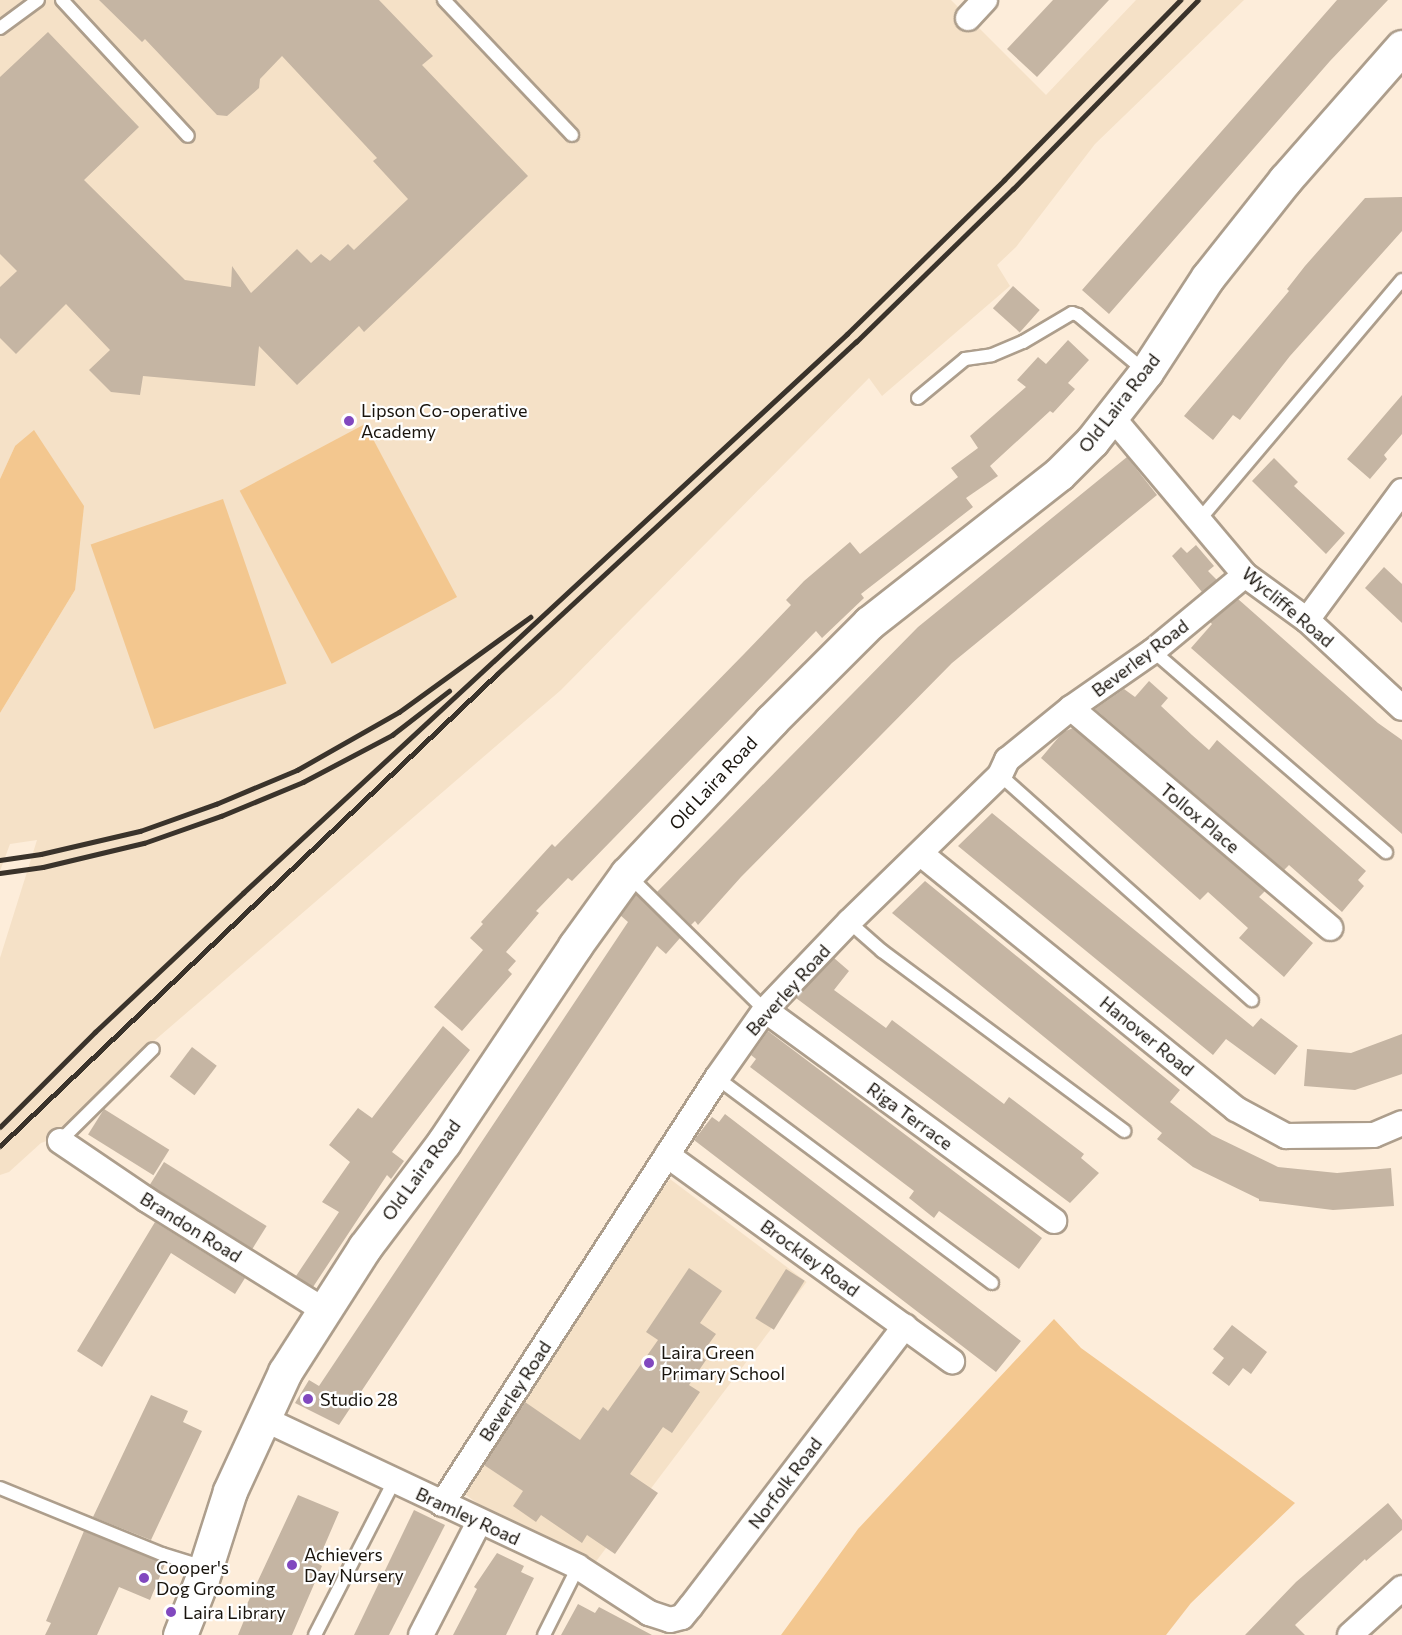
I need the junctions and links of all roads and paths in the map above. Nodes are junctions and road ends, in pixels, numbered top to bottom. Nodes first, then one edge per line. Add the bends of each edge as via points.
1 (38, 0) edge
2 (62, 0) edge
3 (444, 0) edge
4 (985, 0) edge
5 (968, 18) dead end
6 (0, 28) edge
7 (1402, 47) edge
8 (572, 135) dead end
9 (188, 136) dead end
10 (1402, 280) edge
11 (1146, 372) junction
12 (918, 398) dead end
13 (1112, 417) junction
14 (1402, 491) edge
15 (1200, 519) junction
16 (1245, 575) junction
17 (1307, 620) junction
18 (1152, 651) junction
19 (1071, 708) junction
20 (1402, 708) edge
21 (1000, 775) junction
22 (1386, 852) dead end
23 (921, 854) junction
24 (627, 874) junction
25 (849, 922) junction
26 (1330, 928) dead end
27 (1252, 1000) dead end
28 (765, 1010) junction
29 (153, 1048) dead end
30 (717, 1078) junction
31 (1402, 1123) edge
32 (1124, 1131) dead end
33 (61, 1141) joint
34 (666, 1155) junction
35 (1054, 1221) dead end
36 (992, 1283) dead end
37 (325, 1311) junction
38 (904, 1326) junction
39 (952, 1361) dead end
40 (261, 1418) junction
41 (394, 1481) junction
42 (0, 1488) edge
43 (442, 1504) junction
44 (479, 1522) junction
45 (578, 1567) junction
46 (205, 1568) junction
47 (1402, 1588) edge
48 (667, 1628) edge
49 (180, 1635) edge
50 (315, 1635) edge
51 (420, 1635) edge
52 (544, 1635) edge
53 (1350, 1635) edge

1 - 6 lane
2 - 9 lane
3 - 8 lane
4 - 5 street
7 - 11 main road, Old Laira Road via 1285,180 1208,277
10 - 15 lane
11 - 12 lane via 1072,313 1023,342 992,355 965,359
11 - 13 main road, Old Laira Road
13 - 15 street, Wycliffe Road
13 - 24 main road, Old Laira Road via 1059,474 869,623 771,720
14 - 17 street
15 - 16 street, Wycliffe Road
16 - 17 street, Wycliffe Road
16 - 18 street, Beverley Road
17 - 20 street, Wycliffe Road
18 - 19 street, Beverley Road
18 - 22 lane
19 - 21 street, Beverley Road via 1007,760
19 - 26 street, Tollox Place
21 - 23 street, Beverley Road
21 - 27 lane
23 - 25 street, Beverley Road
23 - 31 street, Hanover Road via 1236,1109 1286,1137 1374,1135
24 - 28 lane
24 - 37 main road, Old Laira Road via 444,1142 365,1247
25 - 28 street, Beverley Road
25 - 32 lane via 882,951
28 - 30 street, Beverley Road
28 - 35 street, Riga Terrace
29 - 33 lane
30 - 34 street, Beverley Road
30 - 36 lane
33 - 37 street, Brandon Road via 147,1200
34 - 38 street, Brockley Road
34 - 43 street, Beverley Road
37 - 40 main road, Old Laira Road via 285,1372
38 - 39 street, Brockley Road
38 - 48 street, Norfolk Road via 691,1606
40 - 41 street, Bramley Road
40 - 46 main road, Old Laira Road via 230,1491
41 - 43 street, Bramley Road
41 - 50 lane
42 - 46 lane
43 - 44 street, Bramley Road
44 - 45 street, Bramley Road
44 - 51 street
45 - 48 street, Bramley Road
45 - 52 lane
46 - 49 main road, Old Laira Road
47 - 53 street

